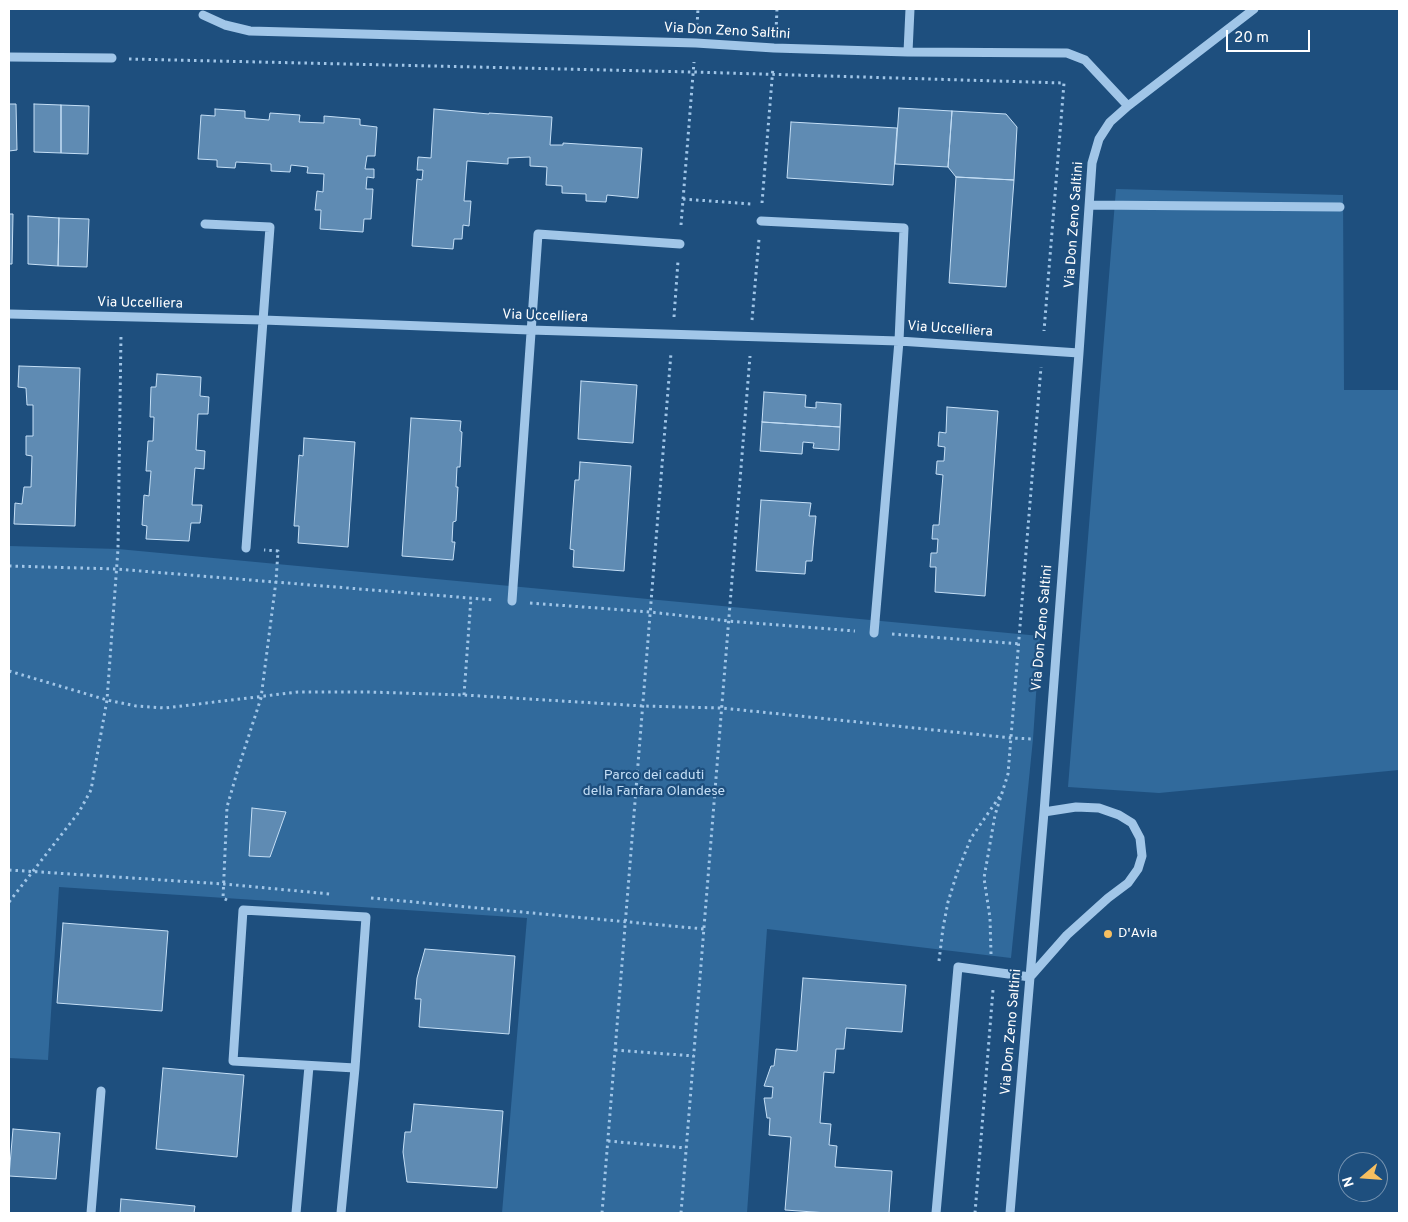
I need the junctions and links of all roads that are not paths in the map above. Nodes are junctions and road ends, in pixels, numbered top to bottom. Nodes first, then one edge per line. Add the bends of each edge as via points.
1 (910, 9) edge
2 (1254, 9) edge
3 (203, 15) dead end
4 (908, 52) junction
5 (9, 57) edge
6 (112, 58) dead end
7 (1128, 106) junction
8 (1090, 205) junction
9 (1340, 207) dead end
10 (761, 220) road end
11 (205, 224) dead end
12 (680, 244) road end
13 (9, 314) edge
14 (263, 320) junction
15 (530, 330) junction
16 (899, 341) junction
17 (1079, 353) junction
18 (246, 548) road end
19 (512, 601) dead end
20 (874, 633) dead end
21 (1044, 812) junction
22 (1030, 977) junction
23 (309, 1066) junction
24 (355, 1068) junction
25 (101, 1091) dead end
26 (91, 1213) edge
27 (296, 1213) edge
28 (341, 1213) edge
29 (936, 1213) edge
30 (1010, 1213) edge

1 - 4 street
2 - 7 street
3 - 4 street, Via Don Zeno Saltini via 250,31
4 - 7 street, Via Don Zeno Saltini via 1067,53 1085,60
5 - 6 street
7 - 8 street, Via Don Zeno Saltini via 1110,122 1099,139 1092,163
8 - 9 street
8 - 17 street, Via Don Zeno Saltini
10 - 16 street via 904,228
11 - 14 street via 270,227
12 - 15 street via 538,234
13 - 14 street, Via Uccelliera
14 - 15 street, Via Uccelliera
14 - 18 street
15 - 16 street, Via Uccelliera
15 - 19 street
16 - 17 street, Via Uccelliera
16 - 20 street
17 - 21 street, Via Don Zeno Saltini
21 - 22 street, Via Don Zeno Saltini
21 - 22 street via 1076,807 1099,808 1119,815 1132,823 1140,838 1142,856 1128,883 1067,934
22 - 29 street via 958,968
22 - 30 street, Via Don Zeno Saltini
23 - 24 street
23 - 24 street via 233,1061 243,910 366,916
23 - 27 street
24 - 28 street
25 - 26 street

